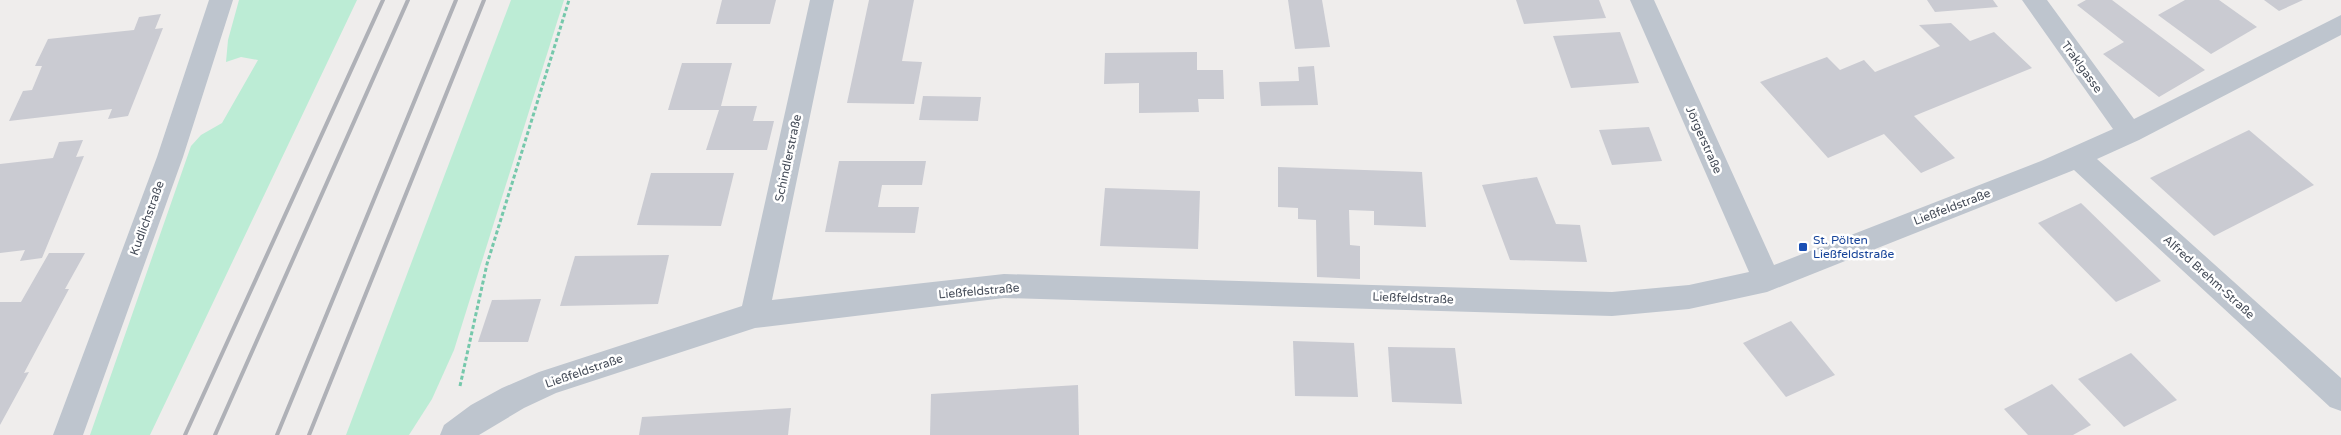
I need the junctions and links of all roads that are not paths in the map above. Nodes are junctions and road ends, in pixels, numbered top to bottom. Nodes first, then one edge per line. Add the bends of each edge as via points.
1 (221, 0) edge
2 (822, 0) edge
3 (1642, 0) edge
4 (2034, 0) edge
5 (2341, 24) edge
6 (2130, 133) junction
7 (2077, 157) junction
8 (1766, 280) junction
9 (755, 315) junction
10 (2341, 397) edge
11 (68, 435) edge
12 (455, 435) edge

1 - 11 street, Kudlichstraße via 170,157
2 - 9 street, Schindlerstraße
3 - 8 street, Jörgerstraße
4 - 6 street, Traklgasse
5 - 6 street, Ließfeldstraße
6 - 7 street, Ließfeldstraße
7 - 8 street, Ließfeldstraße
7 - 10 street, Alfred Brehm-Straße
8 - 9 street, Ließfeldstraße via 1689,297 1612,304 1004,286
9 - 12 street, Ließfeldstraße via 550,382 482,415

